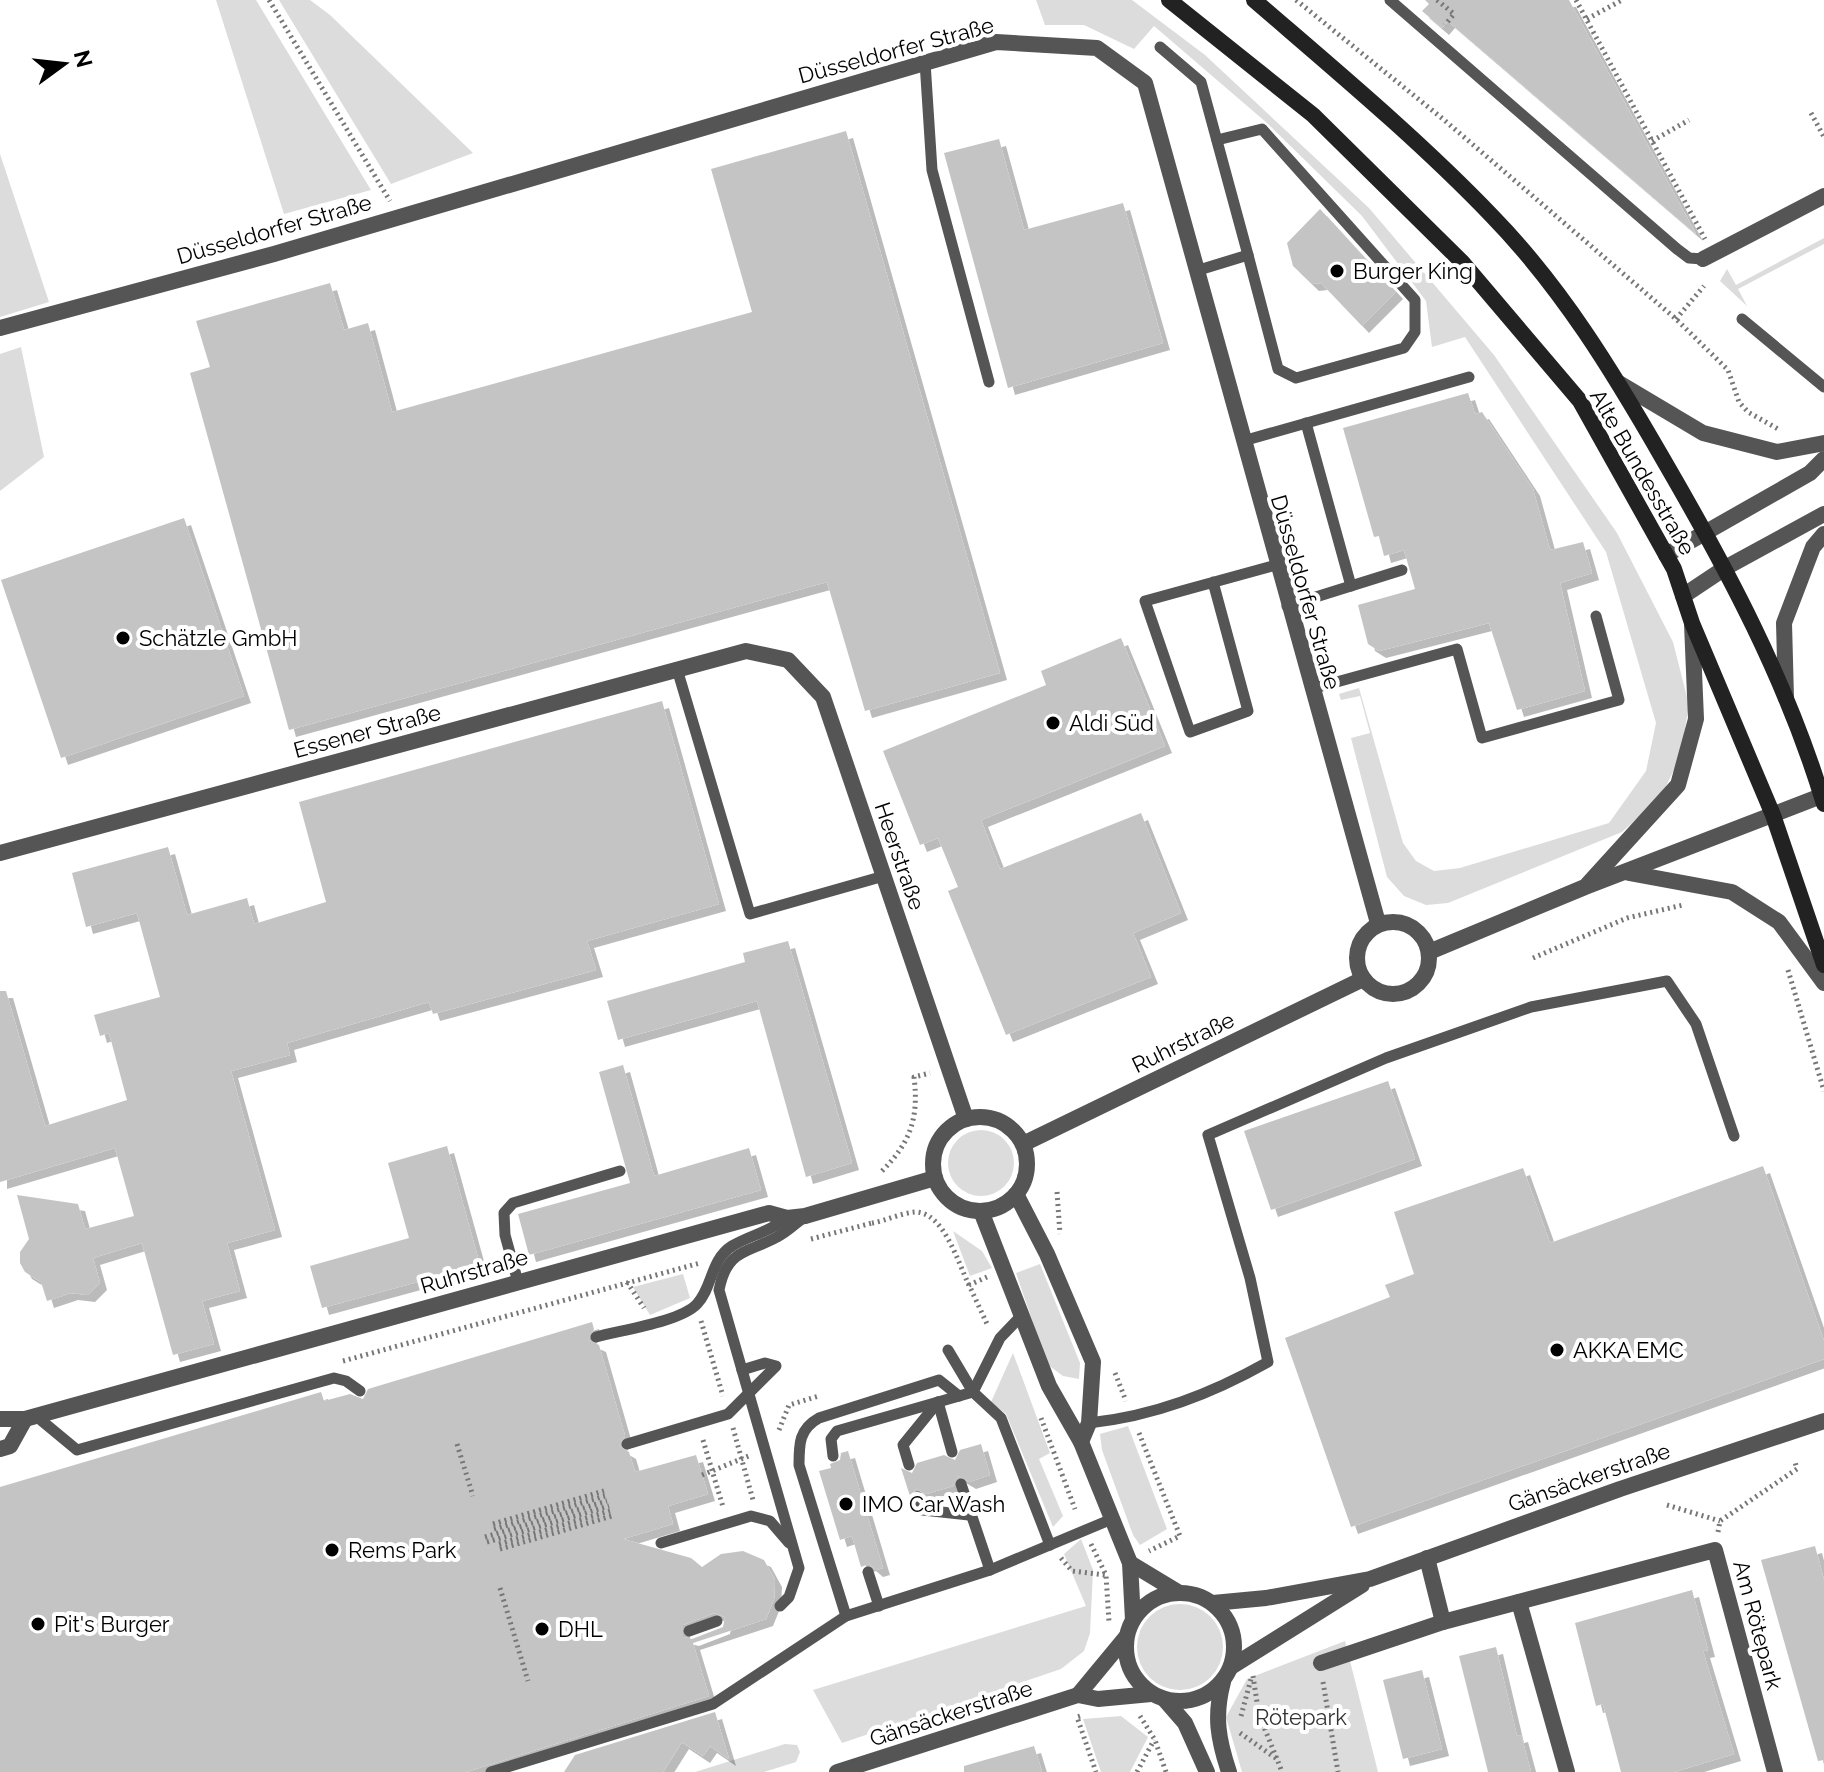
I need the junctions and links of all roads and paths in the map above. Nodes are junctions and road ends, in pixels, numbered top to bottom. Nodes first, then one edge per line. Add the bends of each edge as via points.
1 (269, 0) edge
2 (1169, 0) edge
3 (1254, 0) edge
4 (1296, 0) edge
5 (1390, 0) edge
6 (1576, 0) edge
7 (1622, 0) edge
8 (1433, 1) edge
9 (1587, 19) junction
10 (1432, 20) dead end
11 (1160, 47) dead end
12 (925, 62) junction
13 (1811, 113) dead end
14 (1689, 120) dead end
15 (1824, 137) edge
16 (1217, 140) junction
17 (1652, 141) junction
18 (1824, 196) edge
19 (399, 216) junction
20 (1248, 255) junction
21 (1708, 257) junction
22 (1199, 270) junction
23 (1704, 286) dead end
24 (1676, 319) junction
25 (1742, 319) dead end
26 (0, 328) edge
27 (1469, 377) dead end
28 (989, 382) dead end
29 (1619, 383) junction
30 (1824, 387) edge
31 (1306, 423) junction
32 (1788, 430) dead end
33 (1243, 441) junction
34 (1824, 443) edge
35 (1824, 459) edge
36 (1824, 514) edge
37 (1705, 532) junction
38 (1824, 534) edge
39 (1666, 555) junction
40 (1276, 565) junction
41 (1725, 568) junction
42 (1402, 570) dead end
43 (1213, 582) junction
44 (1351, 586) junction
45 (1683, 596) junction
46 (1287, 606) junction
47 (1596, 616) dead end
48 (1692, 623) junction
49 (746, 651) joint
50 (677, 669) junction
51 (1311, 689) junction
52 (1786, 700) junction
53 (1823, 800) edge
54 (1773, 815) junction
55 (0, 853) edge
56 (1627, 873) junction
57 (884, 876) junction
58 (1585, 887) junction
59 (1685, 904) dead end
60 (1378, 923) junction
61 (1429, 952) junction
62 (1783, 955) dead end
63 (1533, 958) dead end
64 (1824, 965) edge
65 (1363, 979) junction
66 (1824, 983) edge
67 (939, 1071) dead end
68 (1824, 1091) edge
69 (966, 1119) junction
70 (1734, 1136) dead end
71 (1023, 1144) junction
72 (620, 1171) dead end
73 (873, 1175) dead end
74 (935, 1178) junction
75 (1016, 1194) junction
76 (870, 1211) dead end
77 (981, 1211) junction
78 (805, 1216) junction
79 (787, 1218) junction
80 (872, 1223) junction
81 (796, 1242) dead end
82 (719, 1260) junction
83 (518, 1282) junction
84 (627, 1282) junction
85 (969, 1285) dead end
86 (1023, 1314) junction
87 (652, 1322) junction
88 (596, 1337) dead end
89 (948, 1350) dead end
90 (339, 1362) dead end
91 (742, 1370) junction
92 (360, 1391) dead end
93 (973, 1392) junction
94 (750, 1395) junction
95 (959, 1396) junction
96 (938, 1402) junction
97 (1040, 1414) dead end
98 (31, 1418) junction
99 (0, 1419) edge
100 (1824, 1421) edge
101 (1089, 1423) junction
102 (699, 1424) junction
103 (1081, 1442) junction
104 (457, 1444) dead end
105 (627, 1444) dead end
106 (0, 1449) edge
107 (952, 1452) dead end
108 (833, 1456) dead end
109 (1795, 1462) dead end
110 (909, 1465) dead end
111 (961, 1484) dead end
112 (473, 1496) dead end
113 (918, 1497) dead end
114 (608, 1503) junction
115 (1667, 1505) dead end
116 (1075, 1509) dead end
117 (969, 1515) junction
118 (1112, 1519) junction
119 (1720, 1521) junction
120 (728, 1523) junction
121 (494, 1526) dead end
122 (1087, 1536) dead end
123 (1180, 1536) dead end
124 (486, 1539) dead end
125 (661, 1543) dead end
126 (1050, 1545) junction
127 (500, 1546) dead end
128 (793, 1546) junction
129 (1715, 1550) junction
130 (1148, 1551) dead end
131 (1427, 1558) junction
132 (1130, 1563) junction
133 (990, 1570) junction
134 (868, 1572) dead end
135 (1106, 1575) junction
136 (1370, 1579) junction
137 (500, 1588) dead end
138 (1178, 1592) junction
139 (1519, 1602) junction
140 (1213, 1603) junction
141 (780, 1606) dead end
142 (879, 1606) junction
143 (846, 1616) junction
144 (1133, 1620) junction
145 (717, 1621) dead end
146 (1443, 1622) junction
147 (689, 1631) dead end
148 (1107, 1634) dead end
149 (1126, 1637) junction
150 (1321, 1663) joint
151 (1227, 1675) junction
152 (528, 1681) dead end
153 (1078, 1695) junction
154 (1158, 1697) junction
155 (1133, 1713) dead end
156 (1090, 1714) dead end
157 (1155, 1740) junction
158 (1169, 1753) dead end
159 (1161, 1756) junction
160 (1277, 1759) junction
161 (1770, 1771) edge
162 (491, 1772) edge
163 (837, 1772) edge
164 (1096, 1772) edge
165 (1137, 1772) edge
166 (1166, 1772) edge
167 (1207, 1772) edge
168 (1229, 1772) edge
169 (1282, 1772) edge
170 (1338, 1772) edge
171 (1567, 1772) edge

1 - 19 path
2 - 39 main road, Alte Bundesstraße via 1313,115 1462,262 1580,401
3 - 29 main road, Alte Bundesstraße via 1382,110 1493,217 1567,303
4 - 24 path
5 - 21 lane via 1689,258
6 - 9 path
7 - 9 path
8 - 10 path via 1454,14 1442,28
9 - 17 path
11 - 16 lane via 1201,82
12 - 19 street, Düsseldorfer Straße
12 - 22 street, Düsseldorfer Straße via 996,42 1097,48 1145,83
12 - 28 lane via 932,170
13 - 15 path
14 - 17 path
16 - 20 lane
16 - 20 lane via 1262,129 1415,300 1415,332 1404,348 1296,378 1278,369
17 - 21 path
18 - 21 street
19 - 26 street, Düsseldorfer Straße
20 - 22 lane
22 - 33 street, Düsseldorfer Straße
23 - 24 path
24 - 32 path via 1728,370 1748,412
25 - 30 lane
27 - 31 lane
29 - 34 street via 1703,433 1777,452
29 - 37 main road, Alte Bundesstraße
31 - 33 lane
31 - 44 lane
33 - 40 street, Düsseldorfer Straße
35 - 37 street via 1810,473
36 - 41 street
37 - 39 street
37 - 41 main road, Alte Bundesstraße
38 - 52 street via 1813,547 1784,623
39 - 45 main road, Alte Bundesstraße
40 - 43 lane
40 - 46 street, Düsseldorfer Straße
41 - 45 street
41 - 52 main road, Alte Bundesstraße
42 - 44 lane
43 - 43 lane via 1145,601 1190,732 1248,711
44 - 46 lane
45 - 48 main road, Alte Bundesstraße
46 - 51 street, Düsseldorfer Straße
47 - 51 lane via 1619,700 1482,738 1457,649
48 - 54 main road, Alte Bundesstraße
48 - 58 street via 1696,719 1678,785
49 - 50 street, Essener Straße
49 - 57 street, Heerstraße via 788,660 823,697
50 - 55 street, Essener Straße
50 - 57 lane via 750,914
51 - 60 street, Düsseldorfer Straße
52 - 53 main road, Alte Bundesstraße
53 - 54 street
54 - 56 street
54 - 64 main road, Alte Bundesstraße
56 - 58 street
56 - 66 street via 1732,892 1779,922
57 - 69 street, Heerstraße
58 - 61 street
59 - 63 path via 1627,918
60 - 61 street via 1401,922 1417,931
60 - 65 street via 1356,953
61 - 65 street via 1428,969 1418,985 1402,994 1384,994
62 - 68 path
65 - 71 street, Ruhrstraße
67 - 73 path via 914,1077 914,1125 894,1159
69 - 71 street via 993,1118
69 - 74 street via 953,1126 936,1149
70 - 101 lane via 1696,1024 1667,981 1531,1007 1386,1058 1208,1135 1250,1278 1268,1362 1218,1390 1133,1418
71 - 75 street via 1027,1170
72 - 83 lane via 513,1203 504,1213 504,1224
74 - 77 street via 953,1202
74 - 78 street, Ruhrstraße
75 - 77 street via 995,1209
75 - 101 street via 1093,1362
76 - 80 path
77 - 86 street
78 - 79 street, Ruhrstraße
78 - 91 lane via 779,1237 738,1253 723,1269 719,1290
79 - 82 lane via 773,1230 730,1247
79 - 83 street, Ruhrstraße via 769,1213
80 - 81 path
80 - 85 path via 916,1212 929,1217 940,1226
82 - 84 path
82 - 87 lane via 697,1305
83 - 98 street, Ruhrstraße
84 - 87 path
84 - 90 path
86 - 93 lane via 1000,1338
86 - 103 street via 1049,1386
87 - 88 lane
89 - 93 lane
91 - 94 lane
91 - 94 lane via 765,1363 776,1366
92 - 98 lane via 334,1378 77,1450
93 - 95 lane
93 - 126 lane via 1001,1418
94 - 102 lane via 728,1414
94 - 128 lane
95 - 96 lane
95 - 143 lane via 939,1380 807,1425 799,1441 799,1465
96 - 107 lane
96 - 108 lane via 837,1431 831,1439
96 - 110 lane via 903,1445
97 - 116 path
98 - 99 street, Ruhrstraße
98 - 106 street via 10,1446
100 - 131 street, Gänsäckerstraße
101 - 103 street
102 - 105 lane
102 - 120 path
103 - 118 street
104 - 112 path
109 - 119 path via 1797,1469
111 - 117 lane
113 - 117 lane via 923,1510
114 - 121 path
114 - 124 path
114 - 127 path
115 - 119 path
117 - 133 lane
118 - 126 lane
118 - 132 street
119 - 129 path
120 - 125 lane
120 - 128 lane via 751,1516 770,1521
122 - 135 path
123 - 130 path
126 - 133 lane
126 - 135 path via 1072,1571
128 - 141 lane via 799,1568 789,1597
129 - 139 street, Am Rötepark
129 - 161 street, Am Rötepark
131 - 136 street, Gänsäckerstraße
131 - 146 street
132 - 138 street
132 - 144 street
133 - 142 lane
134 - 142 lane
135 - 148 path
136 - 140 street, Gänsäckerstraße
136 - 151 street, Gänsäckerstraße
137 - 152 path
138 - 140 street
138 - 144 street via 1150,1602
139 - 146 street, Am Rötepark
139 - 171 street
140 - 151 street via 1232,1629 1235,1650
142 - 143 lane
143 - 162 lane via 713,1704
144 - 149 street
145 - 147 lane
146 - 150 street, Am Rötepark
149 - 153 street
149 - 154 street via 1131,1672
150 - 170 path
151 - 154 street via 1194,1700
151 - 168 street via 1215,1711
153 - 154 street, Gänsäckerstraße
153 - 163 street, Gänsäckerstraße
154 - 167 street via 1185,1723
155 - 157 path via 1142,1717
156 - 164 path via 1077,1717
157 - 159 path
157 - 165 path
158 - 159 path
159 - 166 path
160 - 160 path via 1233,1731 1252,1674 1259,1715
160 - 169 path

